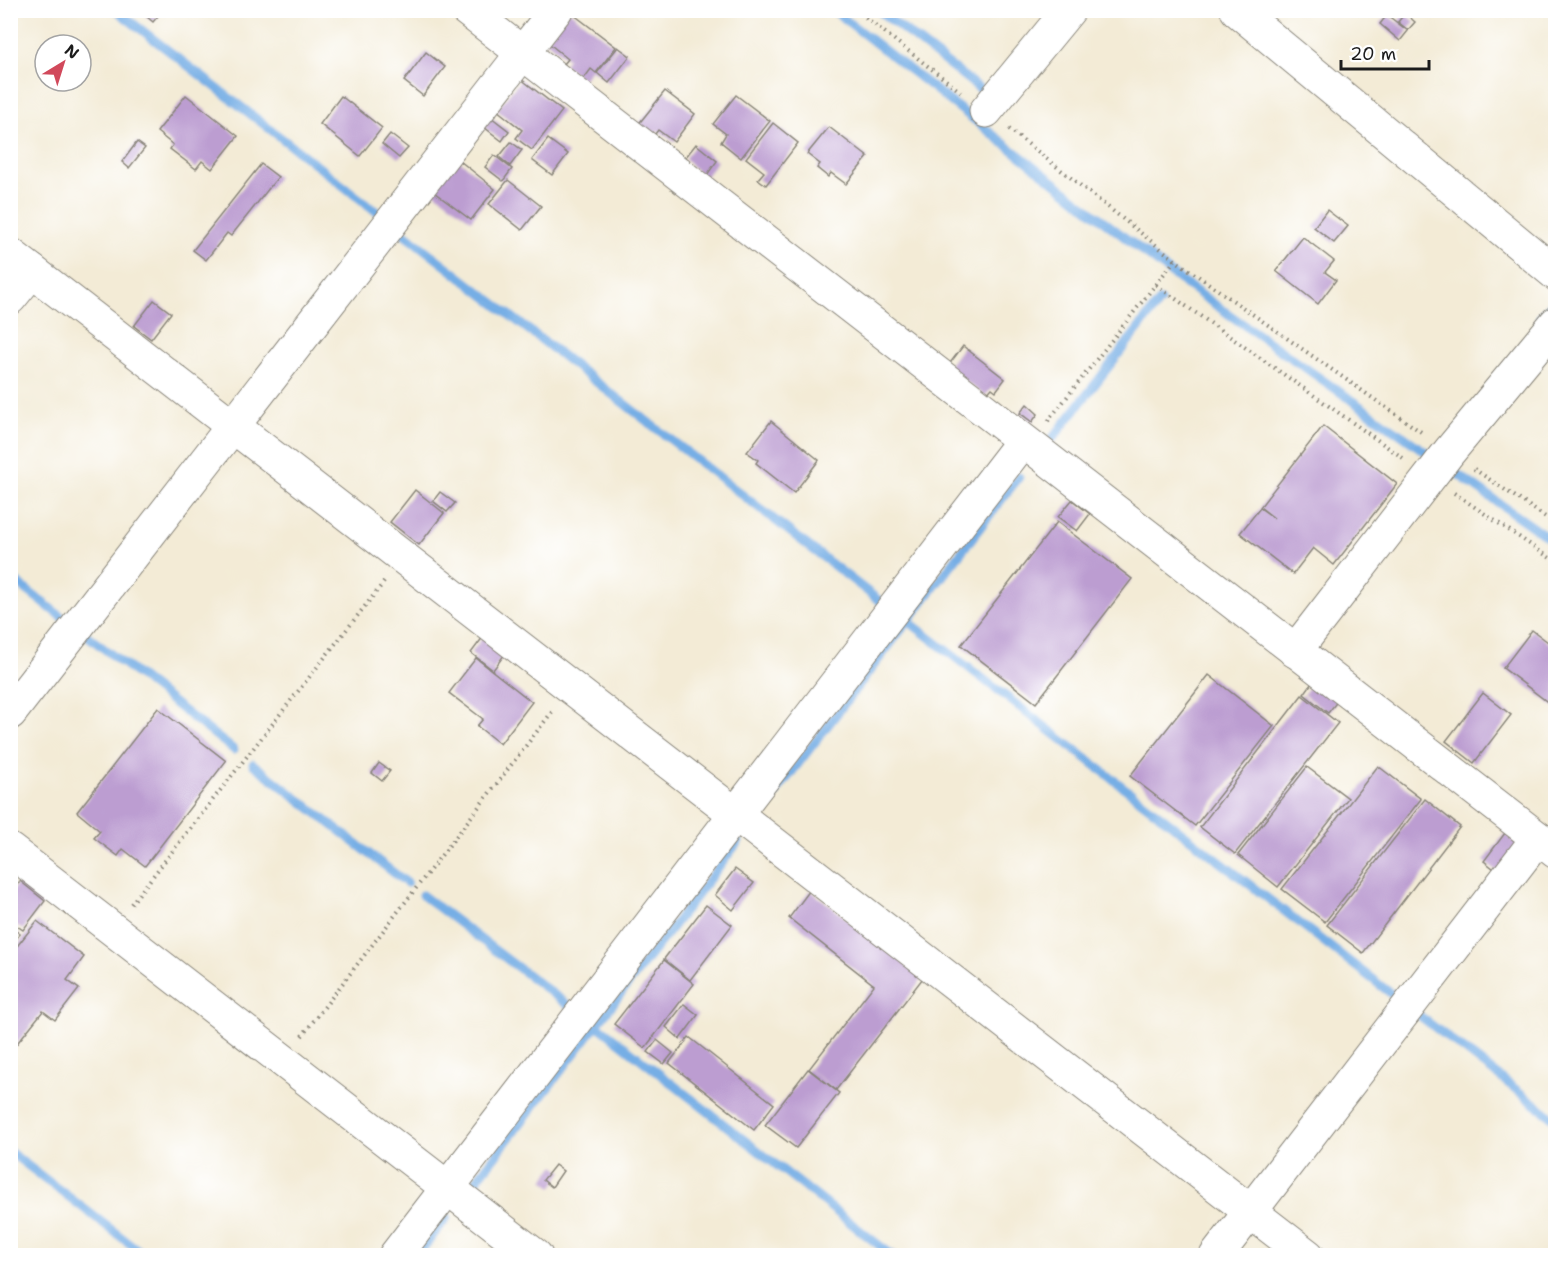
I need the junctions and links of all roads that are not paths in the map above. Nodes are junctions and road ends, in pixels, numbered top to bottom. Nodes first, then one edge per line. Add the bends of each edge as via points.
1 (467, 10) edge
2 (556, 10) edge
3 (1069, 10) edge
4 (1237, 10) edge
5 (523, 54) junction
6 (986, 111) road end
7 (21, 263) edge
8 (1556, 274) edge
9 (10, 298) edge
10 (1556, 323) edge
11 (234, 427) junction
12 (1026, 443) junction
13 (1295, 651) junction
14 (10, 713) edge
15 (736, 815) junction
16 (1547, 845) edge
17 (10, 850) edge
18 (448, 1188) junction
19 (1250, 1211) junction
20 (395, 1256) edge
21 (536, 1256) edge
22 (1216, 1256) edge
23 (1308, 1256) edge

1 - 5 street
2 - 5 street
3 - 6 street
4 - 8 street
5 - 11 street
5 - 12 street
7 - 9 street
7 - 11 street
10 - 13 street
11 - 14 street
11 - 15 street
12 - 13 street
12 - 15 street
13 - 16 street
15 - 18 street
15 - 19 street
16 - 19 street
17 - 18 street
18 - 20 street
18 - 21 street
19 - 22 street
19 - 23 street

